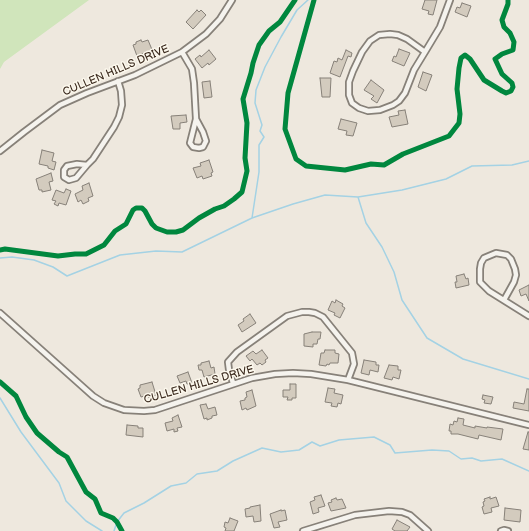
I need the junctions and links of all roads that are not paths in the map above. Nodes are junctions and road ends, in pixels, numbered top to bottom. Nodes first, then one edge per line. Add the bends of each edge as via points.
1 (232, 0) edge
2 (450, 0) edge
3 (182, 52) junction
4 (425, 52) junction
5 (118, 81) junction
6 (196, 119) junction
7 (0, 151) edge
8 (87, 166) junction
9 (504, 300) junction
10 (0, 312) edge
11 (529, 316) edge
12 (348, 380) junction
13 (233, 383) junction
14 (529, 425) edge
15 (303, 531) edge
16 (428, 531) edge
17 (501, 531) edge
18 (508, 531) edge

1 - 3 street, CULLEN HILLS DRIVE via 209,31
2 - 4 street via 440,28
3 - 5 street, CULLEN HILLS DRIVE
3 - 6 street via 192,69
4 - 4 street via 402,98 393,106 368,111 355,106 350,99 348,91 353,71 365,46 374,38 398,35
5 - 7 street, CULLEN HILLS DRIVE via 60,105
5 - 8 street via 122,98 119,117
6 - 6 street via 190,143 193,148 199,148 206,140
8 - 8 street via 67,166 64,177 69,180 76,178
9 - 9 street via 514,282 515,269 507,255 496,253 484,258 481,263 480,282
9 - 11 street
10 - 13 street, CULLEN HILLS DRIVE via 88,392 104,403 119,408 133,411 155,410
12 - 13 street, CULLEN HILLS DRIVE via 293,373
12 - 13 street via 354,364 352,353 323,317 315,313 302,312 287,316 237,352 228,362
12 - 14 street, CULLEN HILLS DRIVE
15 - 16 street via 355,515 389,511 410,515
17 - 18 street

